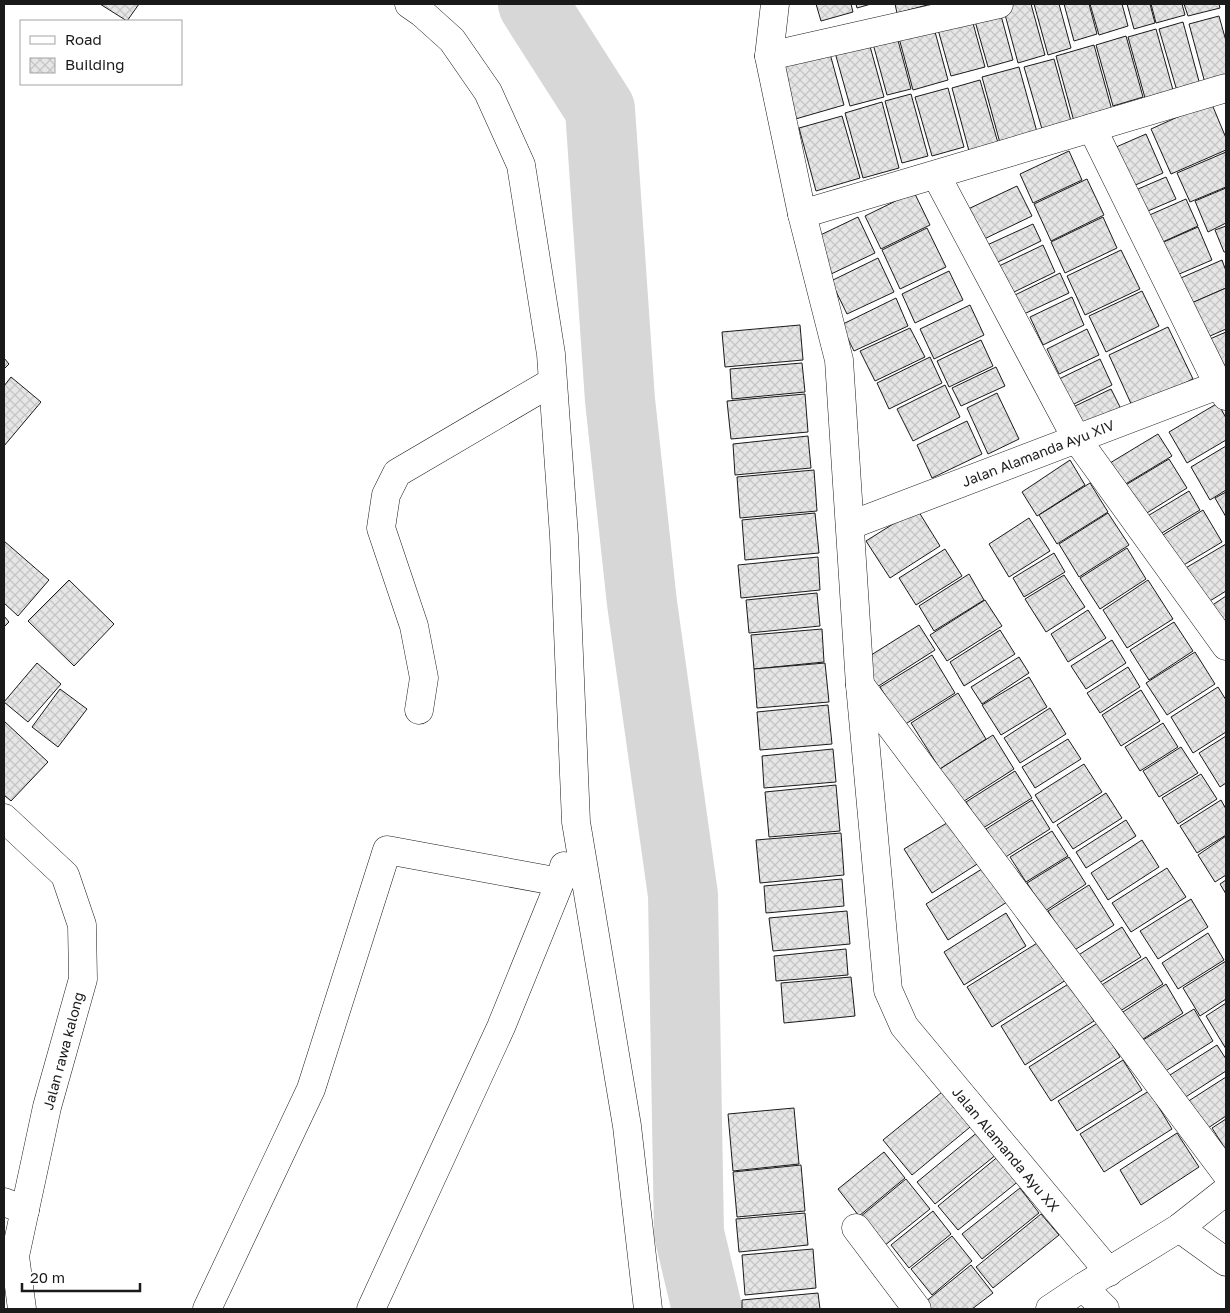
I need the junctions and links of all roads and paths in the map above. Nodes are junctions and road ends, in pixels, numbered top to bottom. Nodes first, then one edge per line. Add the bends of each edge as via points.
1 (409, 4) edge
2 (775, 4) edge
3 (999, 4) edge
4 (769, 56) junction
5 (1226, 88) edge
6 (1092, 128) junction
7 (936, 175) junction
8 (802, 214) junction
9 (552, 382) junction
10 (1223, 387) edge
11 (1076, 438) junction
12 (851, 525) junction
13 (1226, 646) edge
14 (860, 685) junction
15 (419, 710) dead end
16 (4, 818) edge
17 (576, 822) junction
18 (560, 882) junction
19 (1226, 1173) edge
20 (1226, 1191) edge
21 (14, 1206) edge
22 (856, 1228) dead end
23 (1179, 1228) junction
24 (1226, 1262) edge
25 (1109, 1272) junction
26 (1083, 1287) junction
27 (24, 1308) edge
28 (207, 1309) edge
29 (371, 1309) edge
30 (648, 1309) edge
31 (917, 1309) edge
32 (1050, 1309) edge
33 (1105, 1309) edge

1 - 9 street via 452,40 488,92 521,165 551,354
2 - 4 street, Jalan Alamanda Ayu XX
3 - 4 street
4 - 8 street, Jalan Alamanda Ayu XX
5 - 6 street
6 - 7 street
6 - 10 street
7 - 8 street
7 - 11 street
8 - 12 street, Jalan Alamanda Ayu XX via 839,360
9 - 15 street via 397,473 386,495 381,528 414,626 424,678
9 - 17 street via 564,536
10 - 11 street, Jalan Alamanda Ayu XIV
11 - 12 street, Jalan Alamanda Ayu XIV
11 - 13 street
12 - 14 street, Jalan Alamanda Ayu XX
14 - 19 street
14 - 25 street, Jalan Alamanda Ayu XX via 888,990 904,1026
16 - 21 street, Jalan rawa kalong via 64,875 82,924 83,979 47,1107
17 - 18 street
17 - 30 street via 626,1126
18 - 28 street via 387,850 311,1089
18 - 29 street via 501,1027
20 - 23 street
21 - 27 street, Jalan rawa kalong via 15,1256
22 - 31 street
23 - 24 street
23 - 25 street
25 - 26 street
26 - 32 street
26 - 33 street

